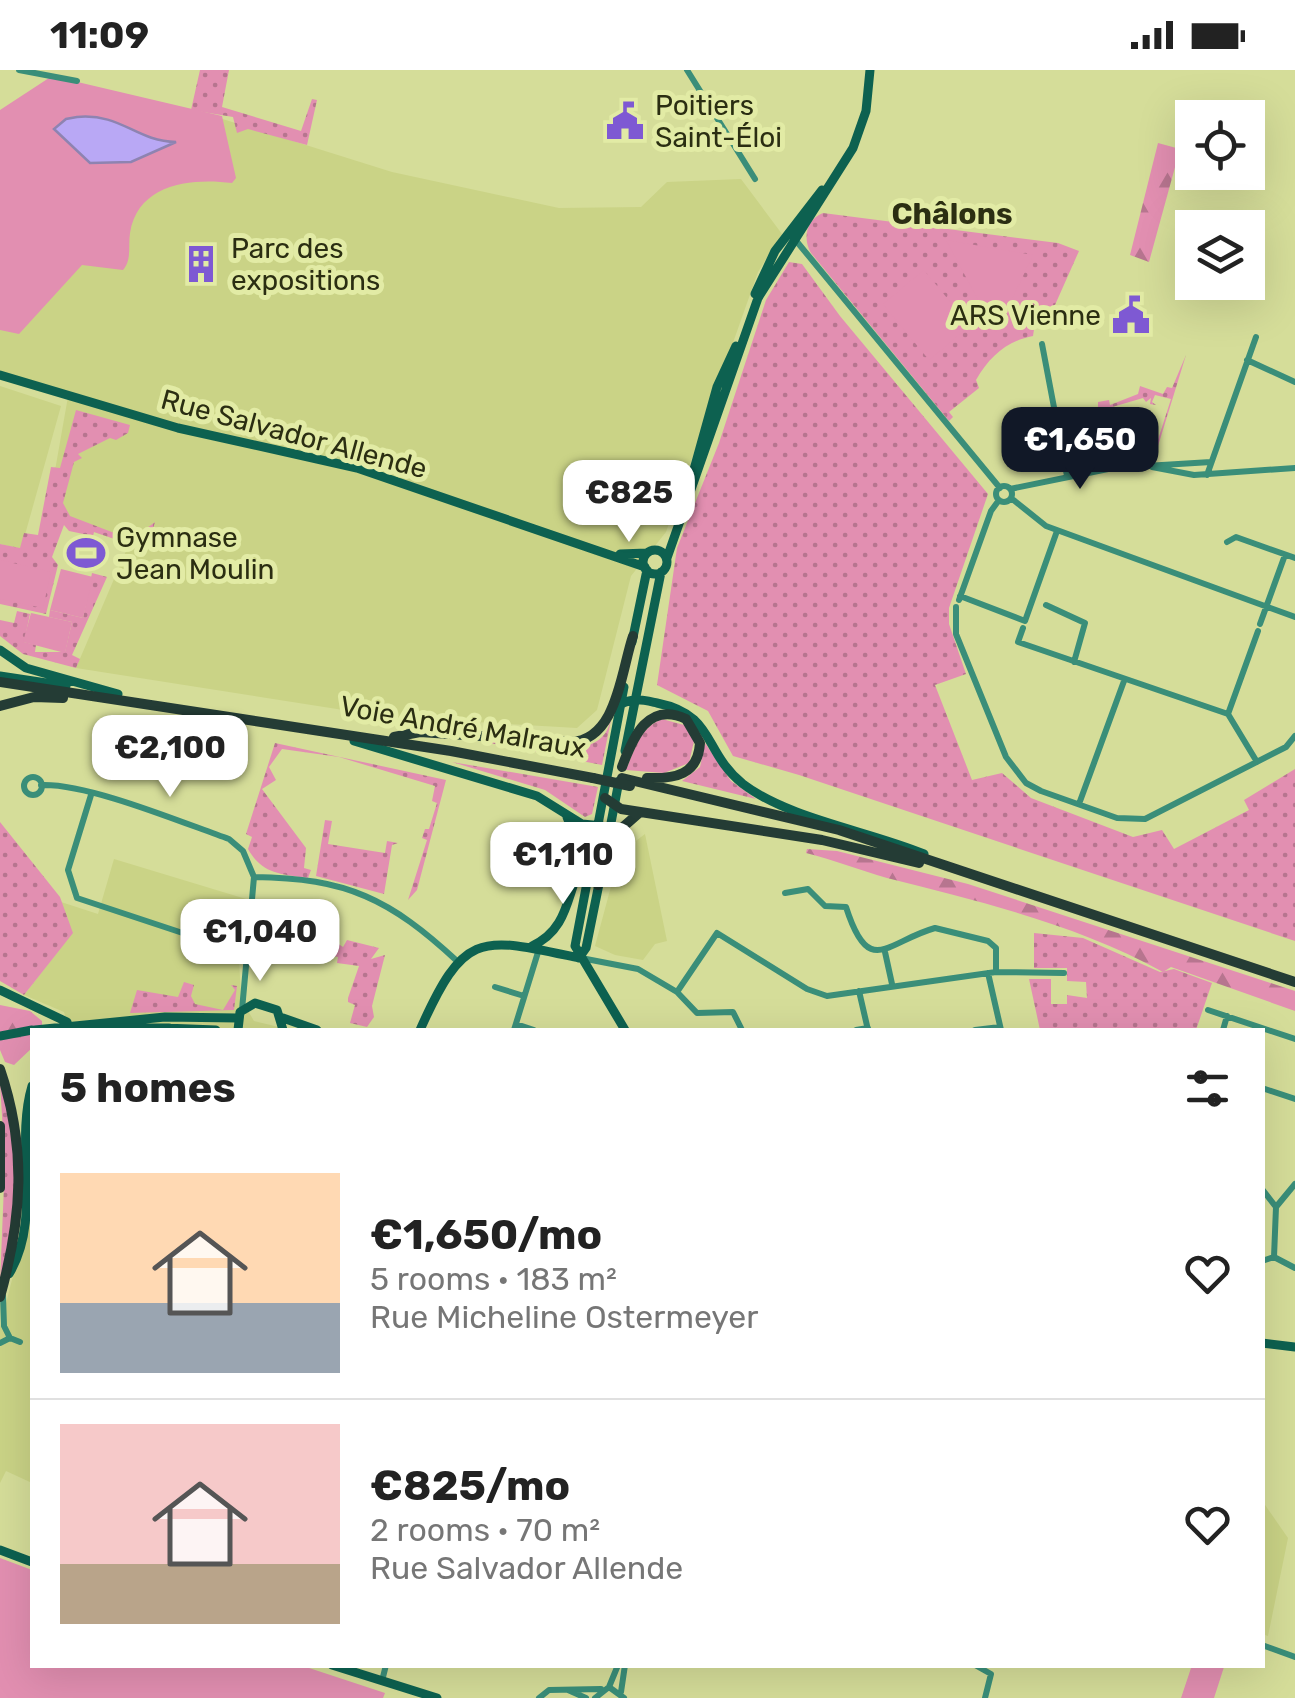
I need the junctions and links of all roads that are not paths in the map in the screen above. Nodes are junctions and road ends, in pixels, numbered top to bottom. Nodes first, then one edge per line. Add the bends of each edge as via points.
1 (19, 70) edge
2 (687, 70) edge
3 (868, 70) edge
4 (77, 81) dead end
5 (755, 179) dead end
6 (792, 236) junction
7 (1256, 337) dead end
8 (1042, 344) dead end
9 (1248, 360) junction
10 (0, 376) edge
11 (1295, 382) edge
12 (717, 402) junction
13 (1212, 462) junction
14 (1142, 465) junction
15 (1295, 468) edge
16 (1207, 475) junction
17 (1067, 476) junction
18 (1000, 488) junction
19 (1010, 493) junction
20 (689, 495) junction
21 (999, 500) junction
22 (676, 524) junction
23 (1057, 530) junction
24 (1227, 542) dead end
25 (575, 543) junction
26 (651, 552) junction
27 (1285, 555) junction
28 (667, 558) junction
29 (1295, 558) edge
30 (646, 569) junction
31 (661, 572) junction
32 (644, 584) junction
33 (958, 601) junction
34 (1040, 603) junction
35 (1266, 607) junction
36 (1295, 617) edge
37 (1024, 624) junction
38 (634, 636) junction
39 (0, 650) edge
40 (1074, 662) junction
41 (0, 679) edge
42 (1124, 680) junction
43 (118, 697) junction
44 (634, 699) junction
45 (620, 705) junction
46 (0, 706) edge
47 (1228, 714) junction
48 (323, 731) junction
49 (1295, 736) edge
50 (394, 737) junction
51 (1256, 762) junction
52 (594, 775) junction
53 (627, 777) junction
54 (42, 785) dead end
55 (91, 795) junction
56 (605, 798) junction
57 (1079, 804) junction
58 (614, 808) junction
59 (645, 813) junction
60 (567, 816) junction
61 (611, 822) junction
62 (598, 827) junction
63 (595, 845) junction
64 (577, 868) junction
65 (975, 876) junction
66 (254, 877) junction
67 (598, 885) junction
68 (785, 892) dead end
69 (534, 948) junction
70 (885, 952) junction
71 (246, 954) junction
72 (580, 958) junction
73 (457, 961) junction
74 (992, 972) junction
75 (1064, 973) dead end
76 (1295, 982) edge
77 (892, 984) junction
78 (496, 987) dead end
79 (0, 990) edge
80 (859, 991) junction
81 (245, 992) junction
82 (677, 992) junction
83 (524, 996) junction
84 (259, 1003) junction
85 (1208, 1010) dead end
86 (240, 1014) junction
87 (46, 1016) junction
88 (1227, 1016) junction
89 (283, 1018) junction
90 (75, 1027) edge
91 (515, 1027) edge
92 (47, 1028) edge
93 (169, 1028) edge
94 (238, 1028) edge
95 (283, 1028) edge
96 (311, 1028) edge
97 (421, 1028) edge
98 (624, 1028) edge
99 (741, 1028) edge
100 (868, 1028) edge
101 (1000, 1028) edge
102 (1223, 1028) edge
103 (1262, 1028) edge
104 (1265, 1029) edge
105 (30, 1032) edge
106 (5, 1035) edge
107 (1295, 1039) edge
108 (0, 1069) edge
109 (1265, 1089) edge
110 (1295, 1098) edge
111 (30, 1100) edge
112 (0, 1126) edge
113 (1295, 1184) edge
114 (0, 1188) edge
115 (1265, 1193) edge
116 (1276, 1207) junction
117 (1274, 1256) junction
118 (1265, 1260) edge
119 (1295, 1268) edge
120 (4, 1281) junction
121 (0, 1298) edge
122 (10, 1338) junction
123 (20, 1342) dead end
124 (0, 1343) edge
125 (1265, 1343) edge
126 (1295, 1348) edge
127 (0, 1550) edge
128 (30, 1561) edge
129 (1265, 1646) edge
130 (1295, 1656) edge
131 (341, 1668) edge
132 (385, 1668) edge
133 (620, 1668) edge
134 (622, 1668) edge
135 (980, 1668) edge
136 (382, 1682) junction
137 (396, 1687) junction
138 (562, 1688) junction
139 (605, 1688) junction
140 (623, 1695) edge
141 (542, 1696) edge
142 (418, 1698) edge
143 (436, 1698) edge
144 (586, 1698) edge
145 (594, 1698) edge
146 (985, 1698) edge

1 - 4 street
2 - 5 street
3 - 6 street via 861,128 846,161
6 - 12 street via 758,298
6 - 18 street
7 - 9 street
8 - 17 street
9 - 11 street
9 - 13 street
10 - 25 street, Rue Salvador Allende via 178,428 357,468
12 - 20 street
12 - 20 street via 697,448
13 - 14 street
13 - 16 street
14 - 16 street
14 - 17 street
15 - 16 street
17 - 19 street
18 - 19 street
18 - 21 street
19 - 21 street
19 - 23 street via 1038,522
20 - 22 street
21 - 33 street
22 - 26 street
22 - 28 street
23 - 34 street
23 - 35 street
24 - 27 street via 1236,537
25 - 26 street, Rue Salvador Allende via 622,555
25 - 30 street, Rue Salvador Allende
25 - 32 street, Rue Salvador Allende via 631,566
26 - 28 street
26 - 30 street
27 - 29 street
27 - 35 street
28 - 31 street
30 - 31 street, Rue Salvador Allende
30 - 32 street
31 - 44 street
32 - 38 street
33 - 37 street
33 - 57 street via 956,634 1013,770 1041,791
34 - 37 street
34 - 40 street via 1085,622
35 - 36 street
35 - 47 street
37 - 40 street via 1018,642
38 - 45 street
38 - 50 main road via 606,722 591,738 420,732
39 - 43 street via 26,668
40 - 42 street
41 - 43 main road, Voie André Malraux
42 - 47 street
42 - 57 street
43 - 46 main road via 34,697
43 - 48 main road, Voie André Malraux
43 - 50 main road, Voie André Malraux
44 - 45 street
44 - 53 street
44 - 65 street via 690,713 725,766 755,792
45 - 56 street
47 - 51 street
48 - 52 main road, Voie André Malraux
48 - 60 street via 537,796
49 - 51 street
50 - 52 main road, Voie André Malraux
51 - 57 street via 1145,819 1117,818
52 - 53 main road, Voie André Malraux, bridge
53 - 53 main road via 632,739 654,716 676,714 692,724 700,748 688,772
53 - 58 street
53 - 65 main road, Voie André Malraux
54 - 55 street
55 - 66 street via 232,840
55 - 71 street via 68,870 78,898
56 - 58 main road
56 - 62 street
58 - 59 main road
58 - 61 street
59 - 65 main road via 822,840
59 - 67 main road via 615,834
60 - 62 street
60 - 63 street
60 - 64 street
61 - 62 street
61 - 67 street
62 - 63 street
63 - 64 street
63 - 72 street via 575,946
64 - 69 street via 563,919
65 - 76 main road, Voie André Malraux
66 - 71 street
66 - 73 street via 368,894 403,914
67 - 72 street
68 - 70 street via 808,889 825,906 844,907 858,941
69 - 72 street
69 - 73 street via 489,943
69 - 83 street
70 - 74 street via 942,928 994,944
70 - 77 street
71 - 81 street
72 - 82 street via 638,969
72 - 98 street
73 - 97 street
74 - 75 street
74 - 77 street
74 - 101 street
77 - 80 street
78 - 83 street
79 - 87 street
80 - 82 street via 815,993 716,933
80 - 100 street
81 - 84 street
81 - 86 street
82 - 99 street via 697,1013 733,1012
83 - 91 street
84 - 86 street
84 - 89 street
85 - 88 street
86 - 90 street
86 - 94 street
87 - 90 street
87 - 92 street
88 - 102 street
88 - 103 street
89 - 95 street
89 - 96 street
90 - 93 street
104 - 107 street
105 - 106 street
108 - 120 main road via 16,1124 21,1178
109 - 110 street
111 - 120 street via 26,1210
112 - 114 main road
113 - 116 street
115 - 116 street
116 - 117 street
117 - 118 street
117 - 119 street
120 - 121 main road
120 - 122 street via 2,1313
122 - 123 street
122 - 124 street
125 - 126 street
127 - 128 street
129 - 130 street
131 - 136 street
132 - 136 street
133 - 139 street
134 - 140 street
135 - 146 street via 991,1674
136 - 137 street
137 - 142 street
137 - 143 street
138 - 139 street
138 - 141 street
138 - 144 street
139 - 140 street
139 - 145 street

